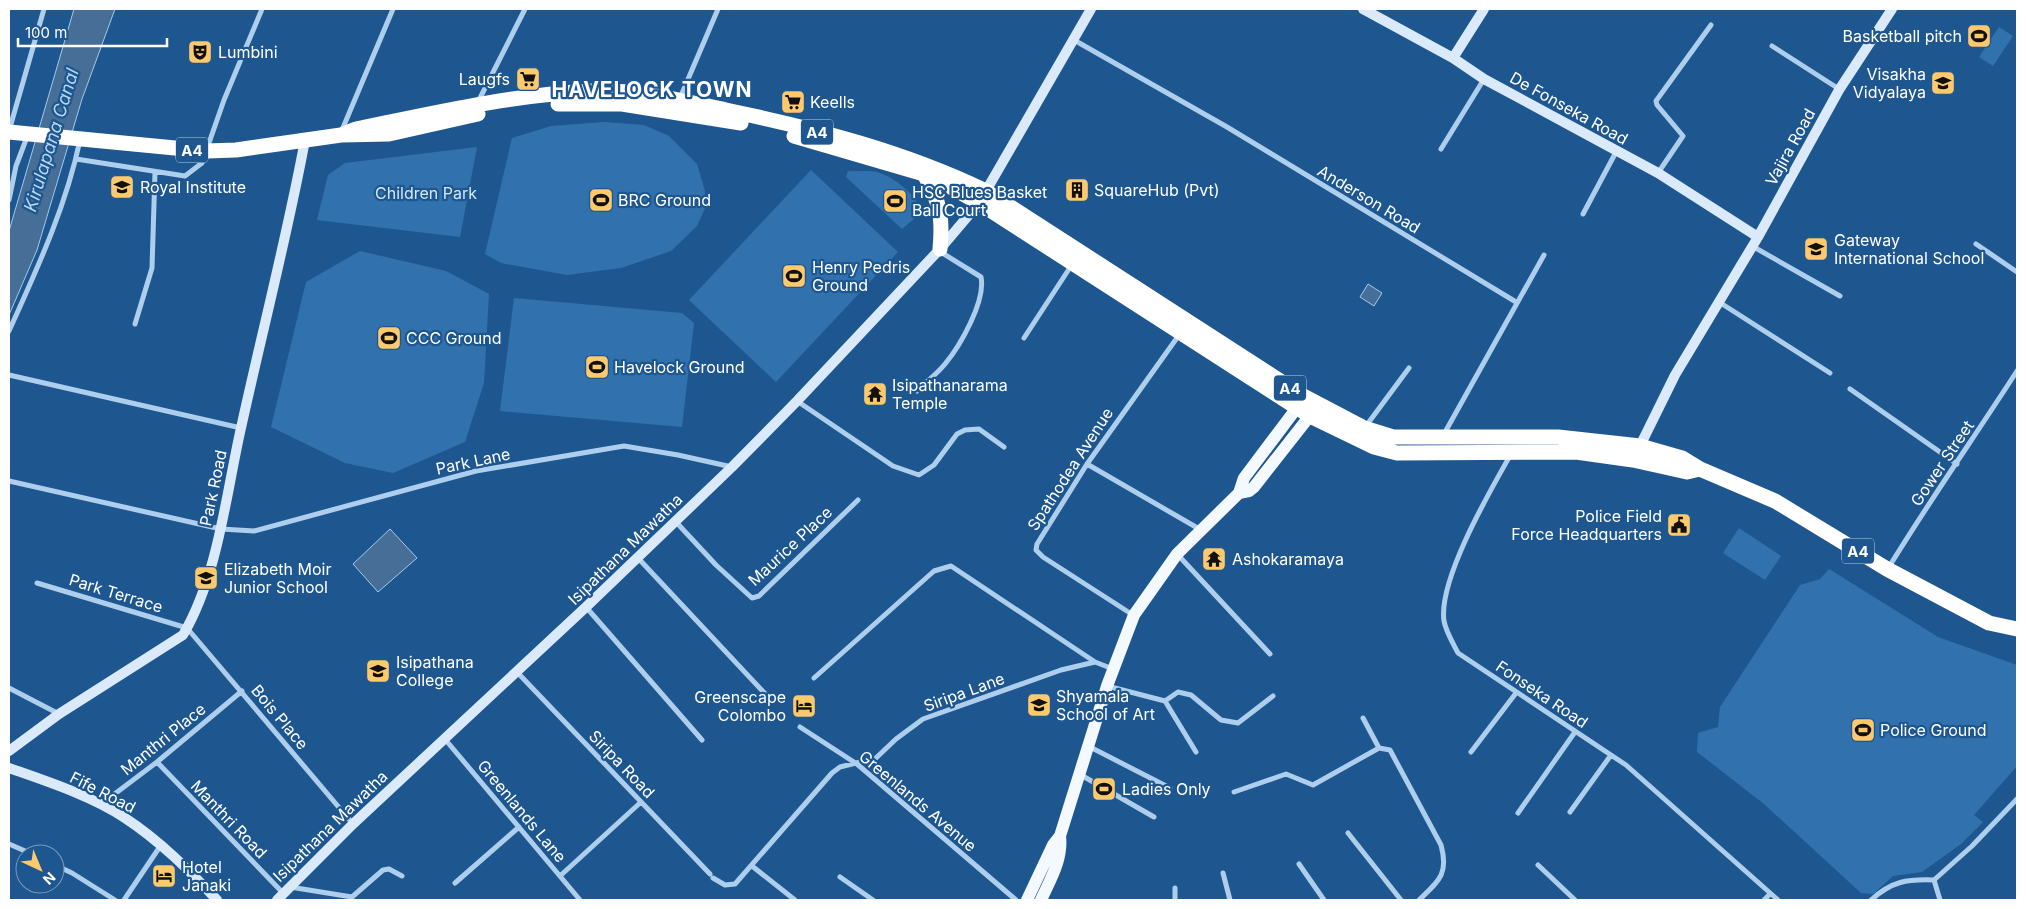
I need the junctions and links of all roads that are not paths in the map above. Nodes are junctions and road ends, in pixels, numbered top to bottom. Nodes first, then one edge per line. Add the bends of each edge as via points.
1 (44, 9) edge
2 (262, 9) edge
3 (393, 9) edge
4 (525, 9) edge
5 (718, 9) edge
6 (1091, 9) edge
7 (1363, 9) edge
8 (1484, 9) edge
9 (1889, 10) edge
10 (1711, 25) dead end
11 (1073, 39) junction
12 (1772, 46) dead end
13 (1453, 58) junction
14 (1484, 79) junction
15 (1839, 90) junction
16 (679, 101) junction
17 (477, 105) junction
18 (9, 132) edge
19 (32, 134) junction
20 (341, 134) junction
21 (79, 139) junction
22 (305, 140) junction
23 (1441, 149) dead end
24 (206, 151) junction
25 (1616, 152) junction
26 (76, 159) junction
27 (154, 172) junction
28 (1658, 173) junction
29 (924, 174) junction
30 (982, 197) junction
31 (9, 200) edge
32 (1583, 214) dead end
33 (1755, 241) junction
34 (1976, 244) dead end
35 (939, 250) junction
36 (1544, 255) dead end
37 (1073, 263) junction
38 (2017, 272) edge
39 (1840, 296) dead end
40 (1516, 302) junction
41 (1719, 302) junction
42 (135, 324) dead end
43 (9, 331) edge
44 (1181, 333) junction
45 (1024, 338) dead end
46 (1410, 368) dead end
47 (2017, 370) edge
48 (1830, 373) dead end
49 (9, 375) edge
50 (1850, 389) dead end
51 (917, 391) dead end
52 (797, 402) junction
53 (1308, 406) junction
54 (241, 428) junction
55 (1364, 428) junction
56 (1441, 439) junction
57 (1004, 446) dead end
58 (1513, 452) junction
59 (1636, 453) junction
60 (1087, 464) junction
61 (1957, 464) junction
62 (732, 467) junction
63 (9, 482) edge
64 (858, 500) dead end
65 (676, 522) junction
66 (221, 530) junction
67 (1201, 530) junction
68 (1177, 554) junction
69 (638, 558) junction
70 (1888, 569) junction
71 (37, 583) dead end
72 (586, 607) junction
73 (1134, 616) junction
74 (187, 628) junction
75 (2017, 629) edge
76 (1270, 654) dead end
77 (1095, 662) junction
78 (516, 670) junction
79 (1114, 670) junction
80 (814, 678) dead end
81 (1107, 686) junction
82 (9, 688) edge
83 (242, 691) junction
84 (1516, 693) junction
85 (1273, 696) dead end
86 (769, 698) dead end
87 (1165, 701) junction
88 (59, 714) junction
89 (1363, 718) dead end
90 (800, 727) dead end
91 (1575, 732) junction
92 (444, 738) junction
93 (702, 740) dead end
94 (1088, 746) junction
95 (1379, 748) junction
96 (9, 751) edge
97 (1196, 752) dead end
98 (1471, 752) dead end
99 (1611, 755) junction
100 (157, 762) junction
101 (857, 764) junction
102 (9, 768) edge
103 (1080, 775) junction
104 (1170, 788) dead end
105 (1234, 792) dead end
106 (2017, 799) edge
107 (641, 802) junction
108 (100, 805) junction
109 (1570, 812) dead end
110 (1518, 813) dead end
111 (1154, 817) dead end
112 (353, 824) junction
113 (519, 827) junction
114 (1348, 833) dead end
115 (1060, 836) junction
116 (161, 845) junction
117 (1299, 864) dead end
118 (752, 866) junction
119 (1538, 866) dead end
120 (65, 870) edge
121 (1223, 873) dead end
122 (402, 876) dead end
123 (560, 876) junction
124 (840, 877) dead end
125 (1934, 880) junction
126 (455, 882) dead end
127 (725, 886) joint
128 (1175, 888) dead end
129 (283, 893) edge
130 (1770, 894) junction
131 (115, 900) edge
132 (124, 900) edge
133 (218, 900) edge
134 (580, 900) edge
135 (795, 900) edge
136 (873, 900) edge
137 (1016, 900) edge
138 (1027, 900) edge
139 (1041, 900) edge
140 (1175, 900) edge
141 (1230, 900) edge
142 (1324, 900) edge
143 (1401, 900) edge
144 (1419, 900) edge
145 (1575, 900) edge
146 (1764, 900) edge
147 (1778, 900) edge
148 (1871, 900) edge
149 (1940, 900) edge

1 - 18 street
2 - 24 street
3 - 20 street
4 - 17 street
5 - 16 street
6 - 11 main road, Isipathana Mawatha
7 - 13 main road, De Fonseka Road
8 - 13 main road
9 - 15 main road, Vajira Road
10 - 28 street via 1656,101 1683,136
11 - 30 main road, Isipathana Mawatha
11 - 40 street, Anderson Road via 1228,127
12 - 15 street
13 - 14 main road, De Fonseka Road
14 - 23 street
14 - 25 main road, De Fonseka Road
15 - 33 main road, Vajira Road
16 - 17 highway, A4 via 642,94 593,91
16 - 30 highway, A4 via 858,142 940,169
17 - 20 highway, A4
18 - 19 highway, A4
19 - 21 highway, A4
19 - 31 street via 16,166
20 - 22 highway, A4
20 - 29 highway, A4 via 389,134 482,113 593,102 732,121
21 - 24 highway, A4
21 - 26 street
22 - 24 highway, A4
22 - 54 main road, Park Road
24 - 27 street via 202,163 184,176
25 - 28 main road, De Fonseka Road
25 - 32 street
26 - 27 street
26 - 43 street via 45,253
27 - 42 street via 152,268
28 - 33 main road, De Fonseka Road
29 - 30 highway, A4
29 - 35 highway via 938,198 942,228
30 - 35 main road, Isipathana Mawatha
30 - 37 highway, A4
30 - 53 highway, A4
33 - 39 street, De Fonseka Road
33 - 41 main road, Vajira Road
34 - 38 street
35 - 51 street via 980,277 982,284 964,336 945,365
35 - 52 main road, Isipathana Mawatha
36 - 40 street
37 - 44 highway, A4
37 - 45 street
40 - 56 street
41 - 48 street
41 - 59 main road, Vajira Road via 1675,375
44 - 53 highway, A4
44 - 60 street, Spathodea Avenue
46 - 55 street
47 - 61 street, Gower Street
49 - 54 street
50 - 61 street
52 - 57 street via 893,466 919,475 934,465 957,434 964,430 979,430
52 - 62 main road, Isipathana Mawatha
53 - 55 highway, A4
53 - 58 highway, A4 via 1374,447 1397,453
53 - 67 main road via 1254,487 1239,492
54 - 66 main road, Park Road
55 - 56 highway, A4 via 1393,437
56 - 59 highway, A4 via 1558,437
58 - 59 highway, A4
58 - 84 street, Fonseka Road via 1460,553 1445,602 1444,621 1458,652
59 - 70 highway, A4 via 1687,472 1700,469 1775,501
60 - 67 street
60 - 73 street, Spathodea Avenue via 1036,550
61 - 70 street, Gower Street
62 - 65 main road, Isipathana Mawatha
62 - 66 street, Park Lane via 624,446 476,471 254,531
63 - 66 street, Park Lane
64 - 65 street, Maurice Place via 759,596 752,598
65 - 69 main road, Isipathana Mawatha
66 - 74 main road, Park Road
67 - 68 main road
68 - 73 main road
68 - 76 street
69 - 72 main road, Isipathana Mawatha
69 - 86 street
70 - 75 highway, A4 via 1989,623
71 - 74 street, Park Terrace
72 - 78 main road, Isipathana Mawatha
72 - 93 street
73 - 79 main road
74 - 83 street, Bois Place
74 - 88 main road, Park Road via 183,634
77 - 79 street
77 - 80 street via 951,566 934,571
77 - 101 street, Siripa Lane via 1061,670 924,719 876,758
78 - 92 main road, Isipathana Mawatha
78 - 107 street, Siripa Road
79 - 81 main road
81 - 87 street
81 - 94 main road
82 - 88 street
83 - 100 street, Manthri Place
83 - 112 street, Bois Place
84 - 91 street, Fonseka Road
84 - 98 street
85 - 87 street via 1238,723 1220,720 1191,695 1178,692
87 - 97 street
88 - 96 main road, Park Road
89 - 95 street
90 - 101 street, Greenlands Avenue
91 - 99 street, Fonseka Road
91 - 110 street
92 - 112 main road, Isipathana Mawatha
92 - 113 street, Greenlands Lane
94 - 103 main road
94 - 104 street
95 - 105 street via 1313,785 1286,774
95 - 144 street via 1390,750 1442,845 1444,871
99 - 109 street
99 - 130 street, Fonseka Road
100 - 108 street, Manthri Place
100 - 129 street, Manthri Road
101 - 118 street, Siripa Lane via 840,767 832,773
101 - 137 street, Greenlands Avenue
102 - 108 main road, Fife Road
103 - 111 street
103 - 115 main road
106 - 125 street
107 - 123 street
107 - 127 street, Siripa Road
108 - 116 main road, Fife Road via 124,817
112 - 129 main road, Isipathana Mawatha
113 - 123 street, Greenlands Lane
113 - 126 street
114 - 143 street
115 - 138 main road
115 - 139 main road via 1058,860
116 - 132 street
116 - 133 main road, Fife Road
117 - 142 street
118 - 127 street, Siripa Lane via 735,884
118 - 135 street
119 - 145 street
120 - 131 street
121 - 141 street
122 - 129 street via 383,870 352,898
123 - 134 street, Greenlands Lane
124 - 136 street
125 - 148 street via 1911,879 1885,887
125 - 149 street
128 - 140 street
130 - 146 street
130 - 147 street, Fonseka Road

